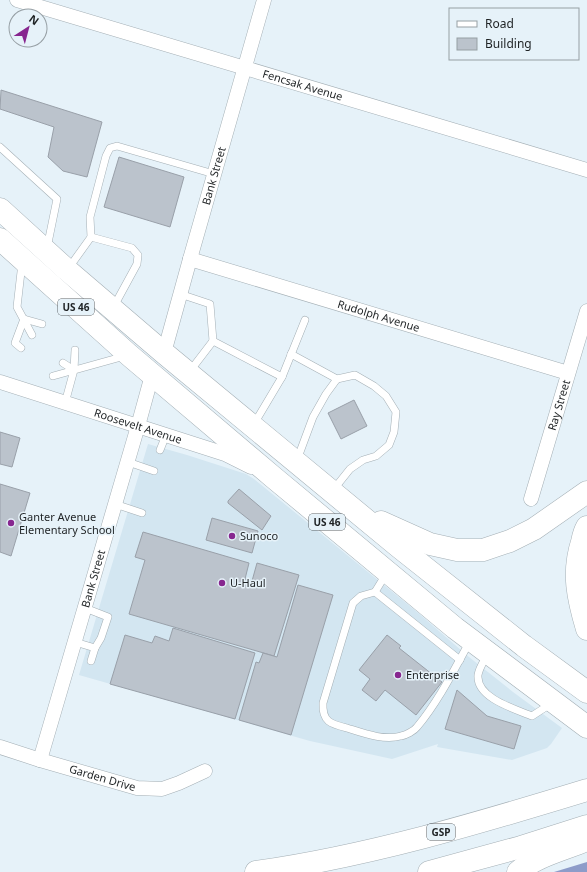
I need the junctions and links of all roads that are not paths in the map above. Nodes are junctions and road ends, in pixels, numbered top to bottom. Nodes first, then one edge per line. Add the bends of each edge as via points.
1 (17, 0) edge
2 (264, 0) edge
3 (244, 68) junction
4 (0, 148) edge
5 (587, 170) edge
6 (214, 174) junction
7 (0, 209) edge
8 (91, 237) junction
9 (0, 238) edge
10 (47, 251) junction
11 (23, 259) junction
12 (190, 259) junction
13 (67, 270) junction
14 (180, 294) junction
15 (113, 309) junction
16 (587, 311) edge
17 (24, 319) junction
18 (305, 320) dead end
19 (42, 324) dead end
20 (32, 335) dead end
21 (213, 341) junction
22 (21, 348) dead end
23 (75, 350) dead end
24 (164, 353) junction
25 (291, 354) junction
26 (130, 355) junction
27 (63, 363) dead end
28 (74, 370) junction
29 (188, 373) junction
30 (568, 374) junction
31 (152, 375) junction
32 (53, 376) dead end
33 (282, 377) junction
34 (337, 380) junction
35 (0, 382) edge
36 (65, 403) junction
37 (138, 426) junction
38 (253, 426) junction
39 (166, 435) junction
40 (160, 450) dead end
41 (128, 462) junction
42 (297, 462) junction
43 (154, 471) dead end
44 (273, 477) junction
45 (332, 491) junction
46 (587, 492) edge
47 (531, 499) dead end
48 (115, 504) junction
49 (354, 510) junction
50 (142, 513) dead end
51 (587, 527) edge
52 (388, 572) junction
53 (375, 592) junction
54 (85, 608) junction
55 (587, 629) edge
56 (75, 642) junction
57 (479, 646) junction
58 (95, 648) junction
59 (460, 660) junction
60 (90, 661) dead end
61 (587, 692) edge
62 (554, 702) junction
63 (587, 727) edge
64 (0, 747) edge
65 (40, 760) junction
66 (205, 771) dead end
67 (587, 790) edge
68 (587, 826) edge
69 (587, 840) edge
70 (256, 872) edge
71 (429, 872) edge
72 (518, 872) edge

1 - 3 street, Fencsak Avenue
2 - 3 street, Bank Street
3 - 5 street, Fencsak Avenue
3 - 6 street, Bank Street
4 - 10 lane via 57,199
6 - 8 lane via 116,146 110,148 90,217
6 - 12 street, Bank Street
7 - 10 highway, US 46
8 - 13 lane
8 - 15 lane via 132,248 138,255
9 - 11 highway, US 46
10 - 13 highway, US 46
11 - 17 lane via 16,307
11 - 26 highway, US 46
12 - 14 street, Bank Street
12 - 30 street, Rudolph Avenue
13 - 15 highway, US 46
14 - 21 lane via 210,304
14 - 24 street, Bank Street
15 - 24 highway, US 46
16 - 30 street, Ray Street
17 - 19 lane
17 - 20 lane
17 - 22 lane via 15,343
18 - 25 lane
21 - 29 lane
21 - 33 lane
23 - 28 lane
24 - 29 highway, US 46
25 - 33 lane
25 - 34 lane
26 - 28 lane
26 - 31 highway, US 46
27 - 28 lane
28 - 32 lane
28 - 36 lane
29 - 38 highway, US 46
30 - 47 street, Ray Street
31 - 37 street, Bank Street
31 - 44 highway, US 46
33 - 38 lane
34 - 42 lane via 313,417
34 - 45 lane via 355,375 386,396 396,412 394,432 389,445 376,456 363,460 350,469
35 - 36 street, Roosevelt Avenue
36 - 37 street, Roosevelt Avenue
37 - 39 street, Roosevelt Avenue
37 - 41 street, Bank Street
38 - 42 highway, US 46
39 - 40 lane
39 - 44 street, Roosevelt Avenue via 225,454
41 - 43 lane
41 - 48 street, Bank Street
42 - 45 highway, US 46
44 - 52 highway, US 46
45 - 49 highway, US 46
46 - 49 highway via 534,529 510,542 483,550 457,550 430,544
48 - 50 lane
48 - 54 street, Bank Street
49 - 61 highway, US 46 via 524,646
51 - 55 highway via 577,555 576,580
52 - 53 lane
52 - 57 highway, US 46
53 - 59 lane
53 - 59 lane via 360,596 353,603 323,703 323,712 330,723 386,738 402,736 416,728
54 - 56 street, Bank Street
54 - 58 lane via 108,617
56 - 58 lane
56 - 65 street, Bank Street
57 - 59 lane
57 - 62 highway, US 46
57 - 62 lane via 479,685 489,696 532,716
58 - 60 lane
62 - 63 highway, US 46
64 - 65 street, Garden Drive
65 - 66 street, Garden Drive via 137,788 162,789
67 - 70 highway, GSP via 430,835 346,855
68 - 71 highway
69 - 72 highway via 544,857

